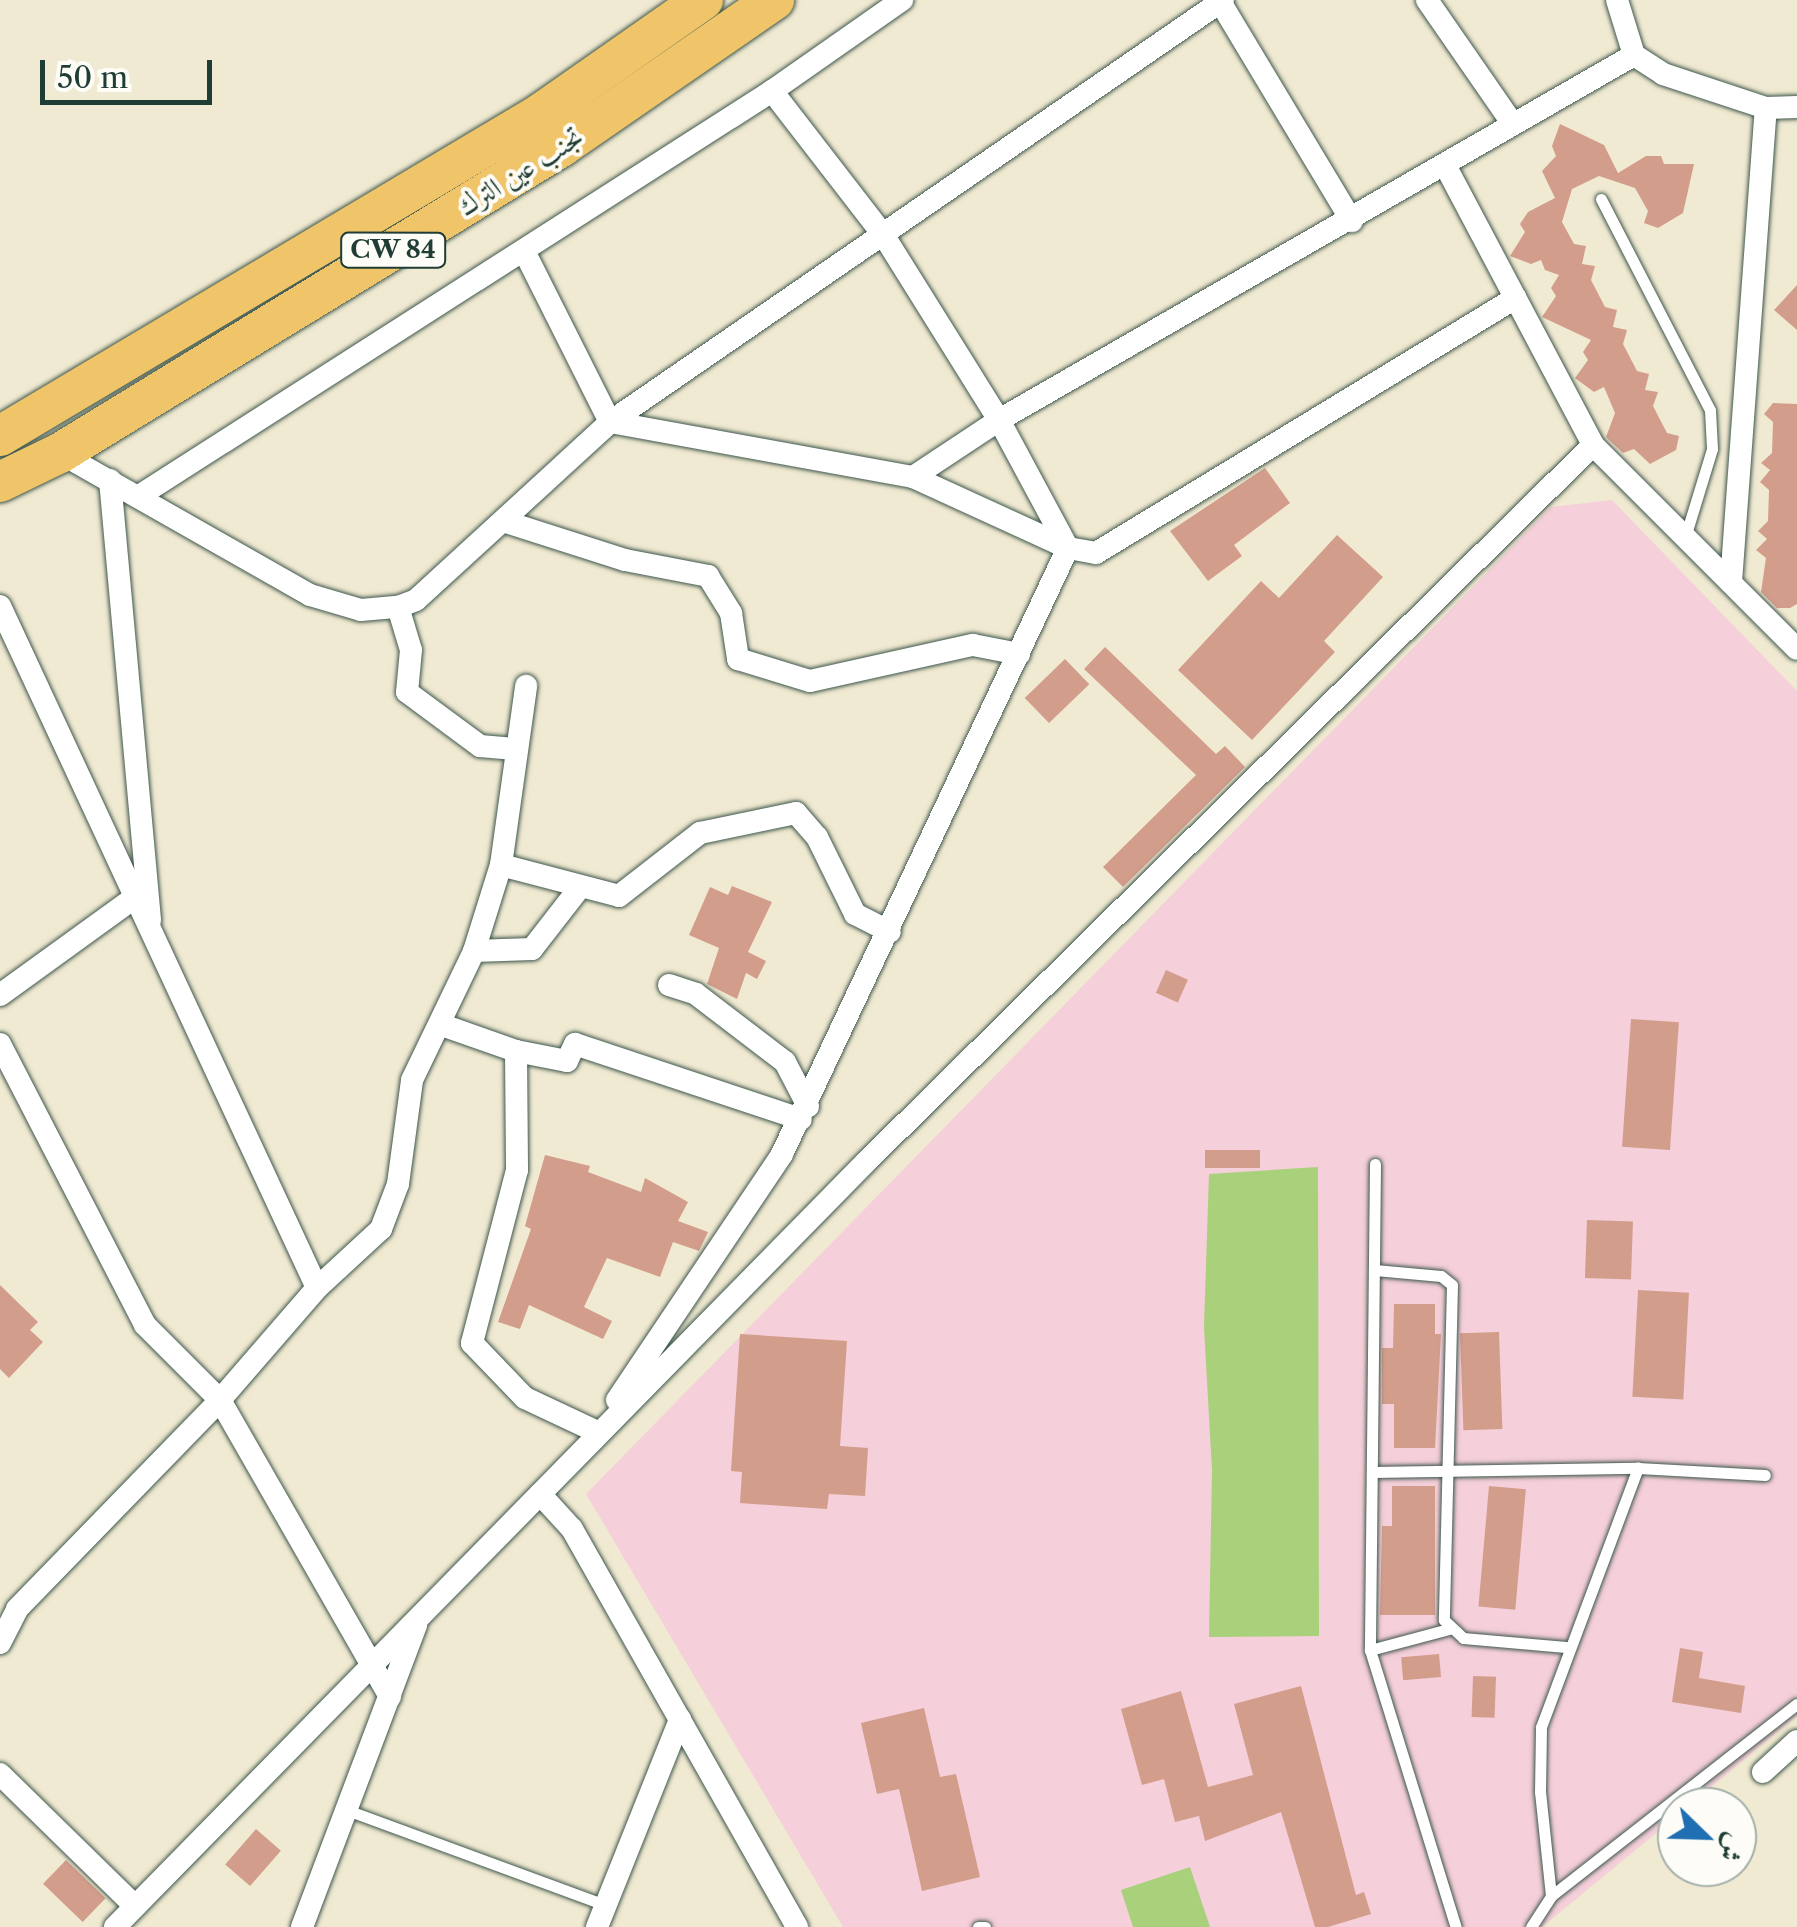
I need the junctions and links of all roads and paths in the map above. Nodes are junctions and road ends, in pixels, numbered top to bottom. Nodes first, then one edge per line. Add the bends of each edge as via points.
1 (702, 0) edge
2 (774, 0) edge
3 (902, 0) edge
4 (1427, 0) edge
5 (1617, 0) edge
6 (1221, 1) edge
7 (1634, 55) junction
8 (772, 91) junction
9 (1797, 107) edge
10 (1766, 108) junction
11 (1514, 124) junction
12 (1446, 165) junction
13 (1602, 200) dead end
14 (1352, 221) junction
15 (884, 236) junction
16 (524, 251) junction
17 (1516, 298) junction
18 (999, 420) junction
19 (610, 422) junction
20 (0, 436) edge
21 (1593, 445) junction
22 (60, 453) junction
23 (913, 477) junction
24 (110, 480) junction
25 (0, 482) edge
26 (139, 496) junction
27 (503, 520) junction
28 (1686, 534) junction
29 (1068, 548) junction
30 (1731, 582) junction
31 (0, 606) edge
32 (398, 608) junction
33 (1797, 650) edge
34 (1019, 654) junction
35 (526, 686) dead end
36 (515, 749) junction
37 (502, 865) junction
38 (578, 890) junction
39 (134, 898) junction
40 (890, 932) junction
41 (152, 936) junction
42 (474, 950) junction
43 (669, 985) dead end
44 (0, 995) edge
45 (442, 1025) junction
46 (0, 1044) edge
47 (516, 1051) junction
48 (804, 1112) junction
49 (1375, 1164) dead end
50 (1375, 1270) junction
51 (316, 1288) junction
52 (220, 1400) junction
53 (595, 1431) junction
54 (581, 1452) junction
55 (1638, 1468) junction
56 (1372, 1472) junction
57 (1448, 1472) junction
58 (1765, 1475) dead end
59 (540, 1494) junction
60 (419, 1617) junction
61 (1449, 1629) junction
62 (0, 1642) edge
63 (1566, 1646) junction
64 (1370, 1650) junction
65 (368, 1669) junction
66 (390, 1697) junction
67 (1797, 1704) edge
68 (680, 1719) junction
69 (1797, 1740) edge
70 (1763, 1772) dead end
71 (0, 1774) edge
72 (347, 1810) junction
73 (1551, 1896) junction
74 (135, 1906) junction
75 (601, 1916) edge
76 (115, 1927) edge
77 (302, 1927) edge
78 (797, 1927) edge
79 (1456, 1927) edge
80 (1530, 1927) edge

1 - 20 highway, تجنب عين الترك / CW 84 via 540,114
2 - 22 highway, تجنب عين الترك / CW 84 via 562,148
3 - 8 street
4 - 11 street
5 - 7 street
6 - 14 street
6 - 15 street
7 - 10 street via 1691,87
7 - 11 street
8 - 15 street
8 - 16 street
9 - 10 street
10 - 30 street
11 - 12 street
12 - 14 street
12 - 17 street
13 - 28 lane via 1710,410 1712,449
14 - 18 street
15 - 18 street
15 - 19 street
16 - 19 street
16 - 26 street
17 - 21 street
17 - 29 street via 1096,552
18 - 23 street
18 - 29 street
19 - 23 street
19 - 27 street
21 - 28 street
21 - 54 street
22 - 24 street
22 - 25 highway, تجنب عين الترك / CW 84
23 - 29 street
24 - 26 street
24 - 41 street
26 - 32 street via 310,595 362,610
27 - 32 street via 416,600
27 - 34 street via 625,560 708,576 731,613 738,659 810,681 973,644
28 - 30 street
29 - 34 street
30 - 33 street
31 - 39 street
32 - 36 street via 410,650 407,692 480,746
34 - 40 street
35 - 36 street
36 - 37 street
37 - 38 street
37 - 42 street
38 - 40 street via 595,885 618,896 700,833 796,812 817,837 855,914
38 - 42 street via 532,948
39 - 41 street
39 - 44 street
40 - 48 street
41 - 51 street
42 - 45 street
43 - 48 street via 696,994 785,1062
45 - 47 street
45 - 51 street via 412,1080 398,1184 381,1229
46 - 52 street via 146,1325
47 - 48 street via 567,1061 575,1044
47 - 53 street via 516,1170 472,1343 525,1398
48 - 53 street
49 - 50 lane
50 - 56 lane
50 - 57 lane via 1441,1276 1452,1285
51 - 52 street
52 - 62 street via 17,1610
52 - 65 street
53 - 54 street
54 - 59 street
55 - 57 lane
55 - 58 lane
55 - 63 lane
56 - 57 lane
56 - 64 lane
57 - 61 lane
59 - 60 street
59 - 68 street via 572,1529
60 - 65 street
60 - 66 street
61 - 63 lane via 1463,1638
61 - 64 lane
63 - 73 lane via 1541,1727
64 - 79 lane
65 - 66 street
65 - 74 street
66 - 72 street
67 - 73 lane
68 - 75 street
68 - 78 street
69 - 70 street
71 - 74 street
72 - 75 lane
72 - 77 street
73 - 80 lane
74 - 76 street

